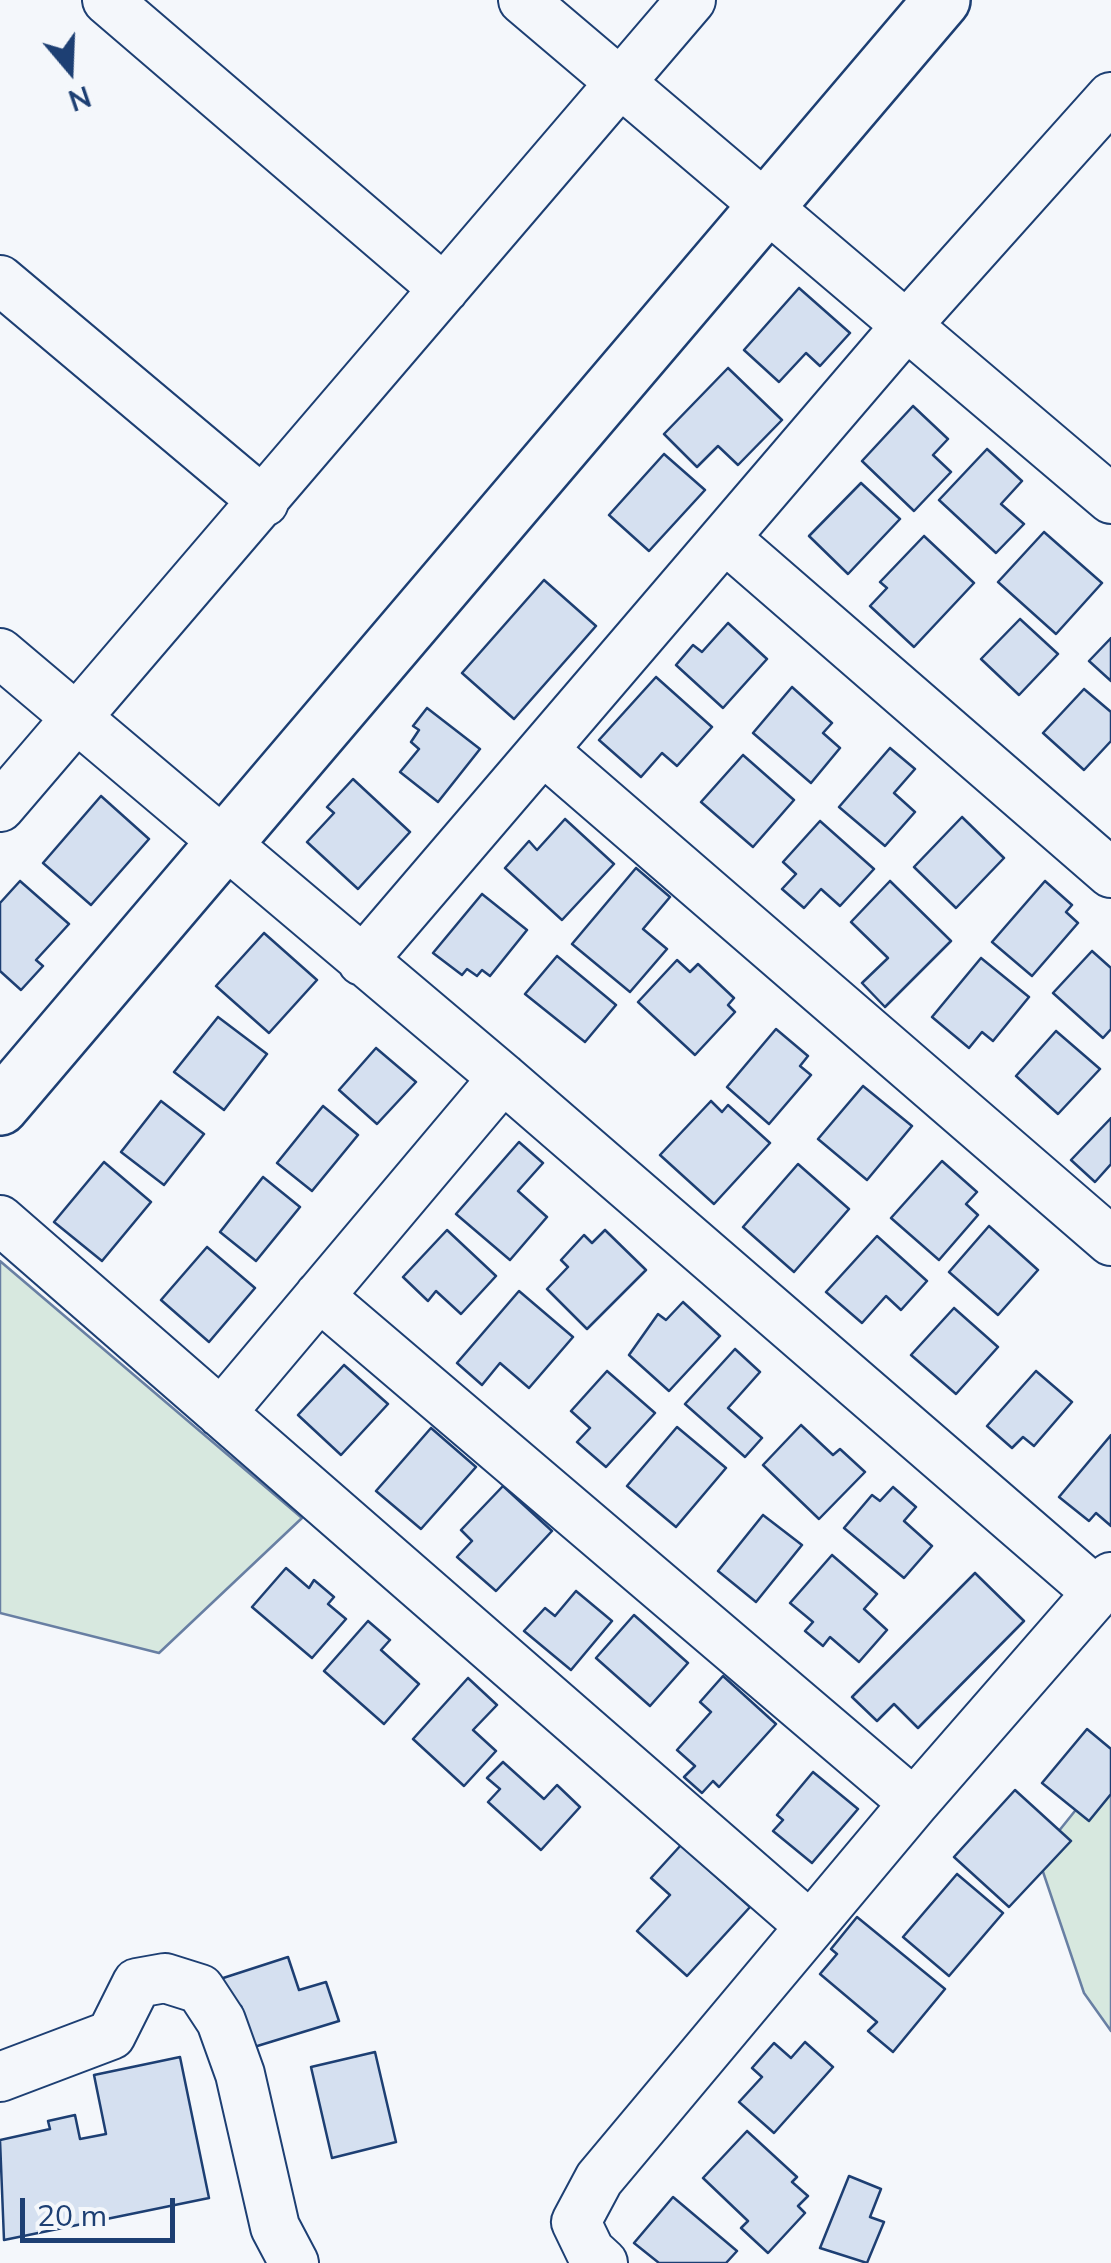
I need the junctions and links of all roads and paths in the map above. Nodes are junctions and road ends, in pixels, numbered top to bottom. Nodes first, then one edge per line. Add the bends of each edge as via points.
1 (106, 0) edge
2 (523, 0) edge
3 (691, 0) edge
4 (942, 0) edge
5 (621, 82) junction
6 (1111, 98) edge
7 (765, 205) junction
8 (0, 280) edge
9 (444, 289) junction
10 (906, 326) junction
11 (1111, 499) edge
12 (264, 502) junction
13 (726, 539) junction
14 (0, 653) edge
15 (79, 720) junction
16 (544, 751) junction
17 (0, 807) edge
18 (221, 842) junction
19 (1111, 873) edge
20 (362, 961) junction
21 (502, 1078) junction
22 (0, 1107) edge
23 (0, 1220) edge
24 (1111, 1240) edge
25 (318, 1296) junction
26 (221, 1413) junction
27 (1104, 1585) edge
28 (914, 1803) junction
29 (810, 1926) junction
30 (0, 2077) edge
31 (294, 2263) edge
32 (604, 2263) edge

1 - 9 street
2 - 5 street
3 - 5 street
4 - 7 street
5 - 7 street
5 - 9 street
6 - 10 street
7 - 10 street
7 - 18 street
8 - 12 street
9 - 12 street
10 - 11 street
10 - 13 street
12 - 15 street
13 - 16 street
13 - 19 street
14 - 15 street
15 - 17 street
15 - 18 street
16 - 20 street
16 - 24 street
18 - 20 street
18 - 22 street
20 - 21 street
21 - 25 street
21 - 27 street
23 - 26 street
25 - 26 street
25 - 28 street
26 - 29 street
27 - 28 street
28 - 29 street
29 - 32 street via 598,2178 576,2222
30 - 31 street via 111,2035 137,1983 165,1978 200,1989 221,2020 240,2074 275,2228

